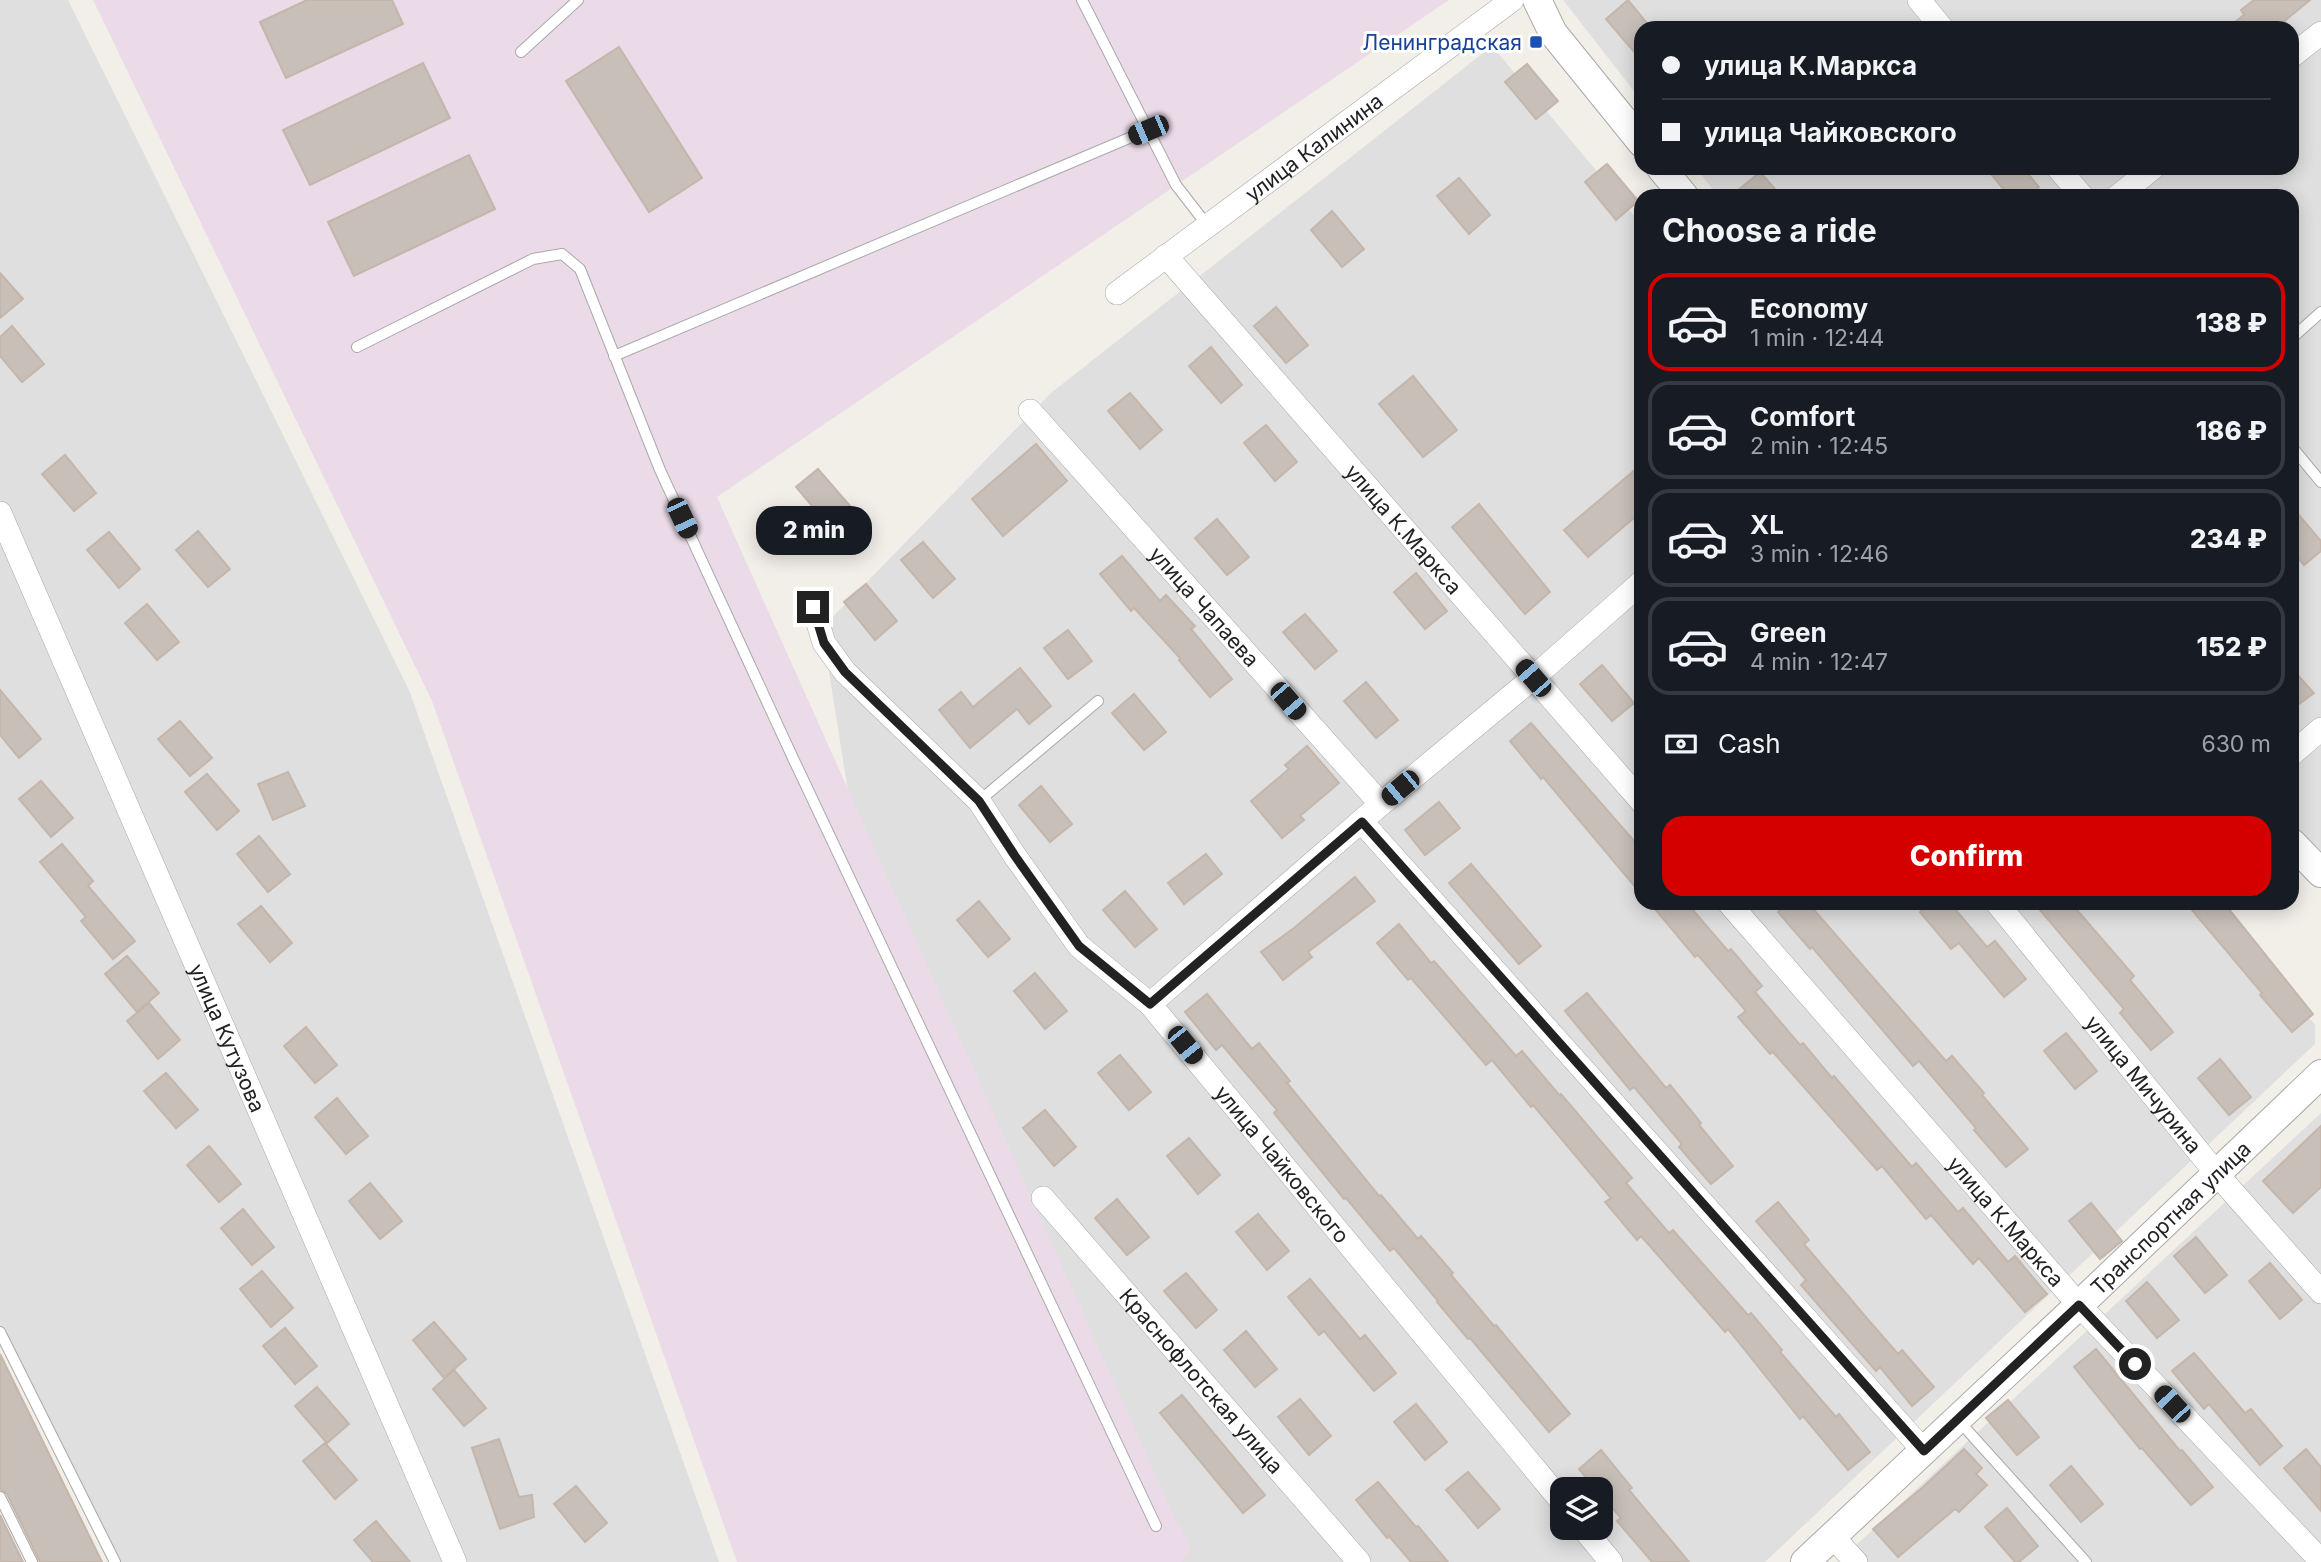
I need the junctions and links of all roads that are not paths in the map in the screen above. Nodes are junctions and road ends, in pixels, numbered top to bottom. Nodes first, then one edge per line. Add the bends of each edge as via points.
1 (578, 0) edge
2 (1082, 0) edge
3 (1511, 0) edge
4 (1537, 0) edge
5 (1919, 0) edge
6 (1936, 21) edge
7 (2321, 33) edge
8 (2299, 50) edge
9 (521, 52) dead end
10 (1148, 130) junction
11 (1634, 133) edge
12 (1667, 175) edge
13 (2064, 175) edge
14 (2144, 175) edge
15 (1678, 189) edge
16 (2076, 189) edge
17 (2127, 189) edge
18 (1207, 225) junction
19 (1166, 256) junction
20 (1116, 293) dead end
21 (2321, 312) edge
22 (2299, 332) edge
23 (357, 347) dead end
24 (614, 355) junction
25 (1030, 411) dead end
26 (2299, 455) edge
27 (2321, 482) edge
28 (0, 513) edge
29 (1634, 589) edge
30 (813, 607) dead end
31 (1533, 678) junction
32 (1097, 701) dead end
33 (2321, 729) edge
34 (2299, 748) edge
35 (1634, 793) edge
36 (979, 801) junction
37 (1381, 804) junction
38 (1362, 822) junction
39 (2299, 850) edge
40 (2321, 873) edge
41 (1735, 910) edge
42 (2003, 910) edge
43 (1150, 1004) junction
44 (2321, 1074) edge
45 (2216, 1173) junction
46 (1043, 1198) dead end
47 (2321, 1292) edge
48 (2079, 1305) junction
49 (0, 1332) edge
50 (1958, 1420) junction
51 (1924, 1451) junction
52 (1550, 1487) edge
53 (0, 1497) edge
54 (1156, 1526) dead end
55 (1832, 1536) junction
56 (1593, 1540) edge
57 (2321, 1561) edge
58 (32, 1562) edge
59 (115, 1562) edge
60 (455, 1562) edge
61 (1359, 1562) edge
62 (1611, 1562) edge
63 (1805, 1562) edge
64 (1856, 1562) edge
65 (2086, 1562) edge

1 - 9 lane
2 - 10 lane
3 - 18 street, улица Калинина
4 - 11 street via 1553,33
5 - 6 street
7 - 8 street
10 - 18 lane via 1177,185
10 - 24 lane
12 - 15 street
13 - 16 street
14 - 17 street
18 - 19 street, улица Калинина
19 - 20 street, улица Калинина
19 - 31 street, улица К.Маркса
21 - 22 lane
23 - 24 lane via 533,259 562,254 580,269
24 - 54 lane via 723,607
25 - 37 street, улица Чапаева
26 - 27 lane
28 - 60 street, улица Кутузова
29 - 31 street
30 - 36 street, улица Чайковского via 824,643 845,672
31 - 35 street, улица К.Маркса
31 - 37 street
32 - 36 lane
33 - 34 street
36 - 43 street, улица Чайковского via 1079,946
37 - 38 street
38 - 43 street
38 - 51 street
39 - 40 street
41 - 48 street, улица К.Маркса
42 - 45 street, улица Мичурина
43 - 52 street, улица Чайковского
44 - 45 street, Транспортная улица
45 - 47 street, улица Мичурина
45 - 48 street, Транспортная улица
46 - 61 street, Краснофлотская улица
48 - 50 street, Транспортная улица
48 - 57 street, улица К.Маркса
49 - 59 lane
50 - 51 street, Транспортная улица
50 - 65 lane
51 - 55 street, Транспортная улица
53 - 58 lane
55 - 63 street, Транспортная улица
55 - 64 street
56 - 62 street

